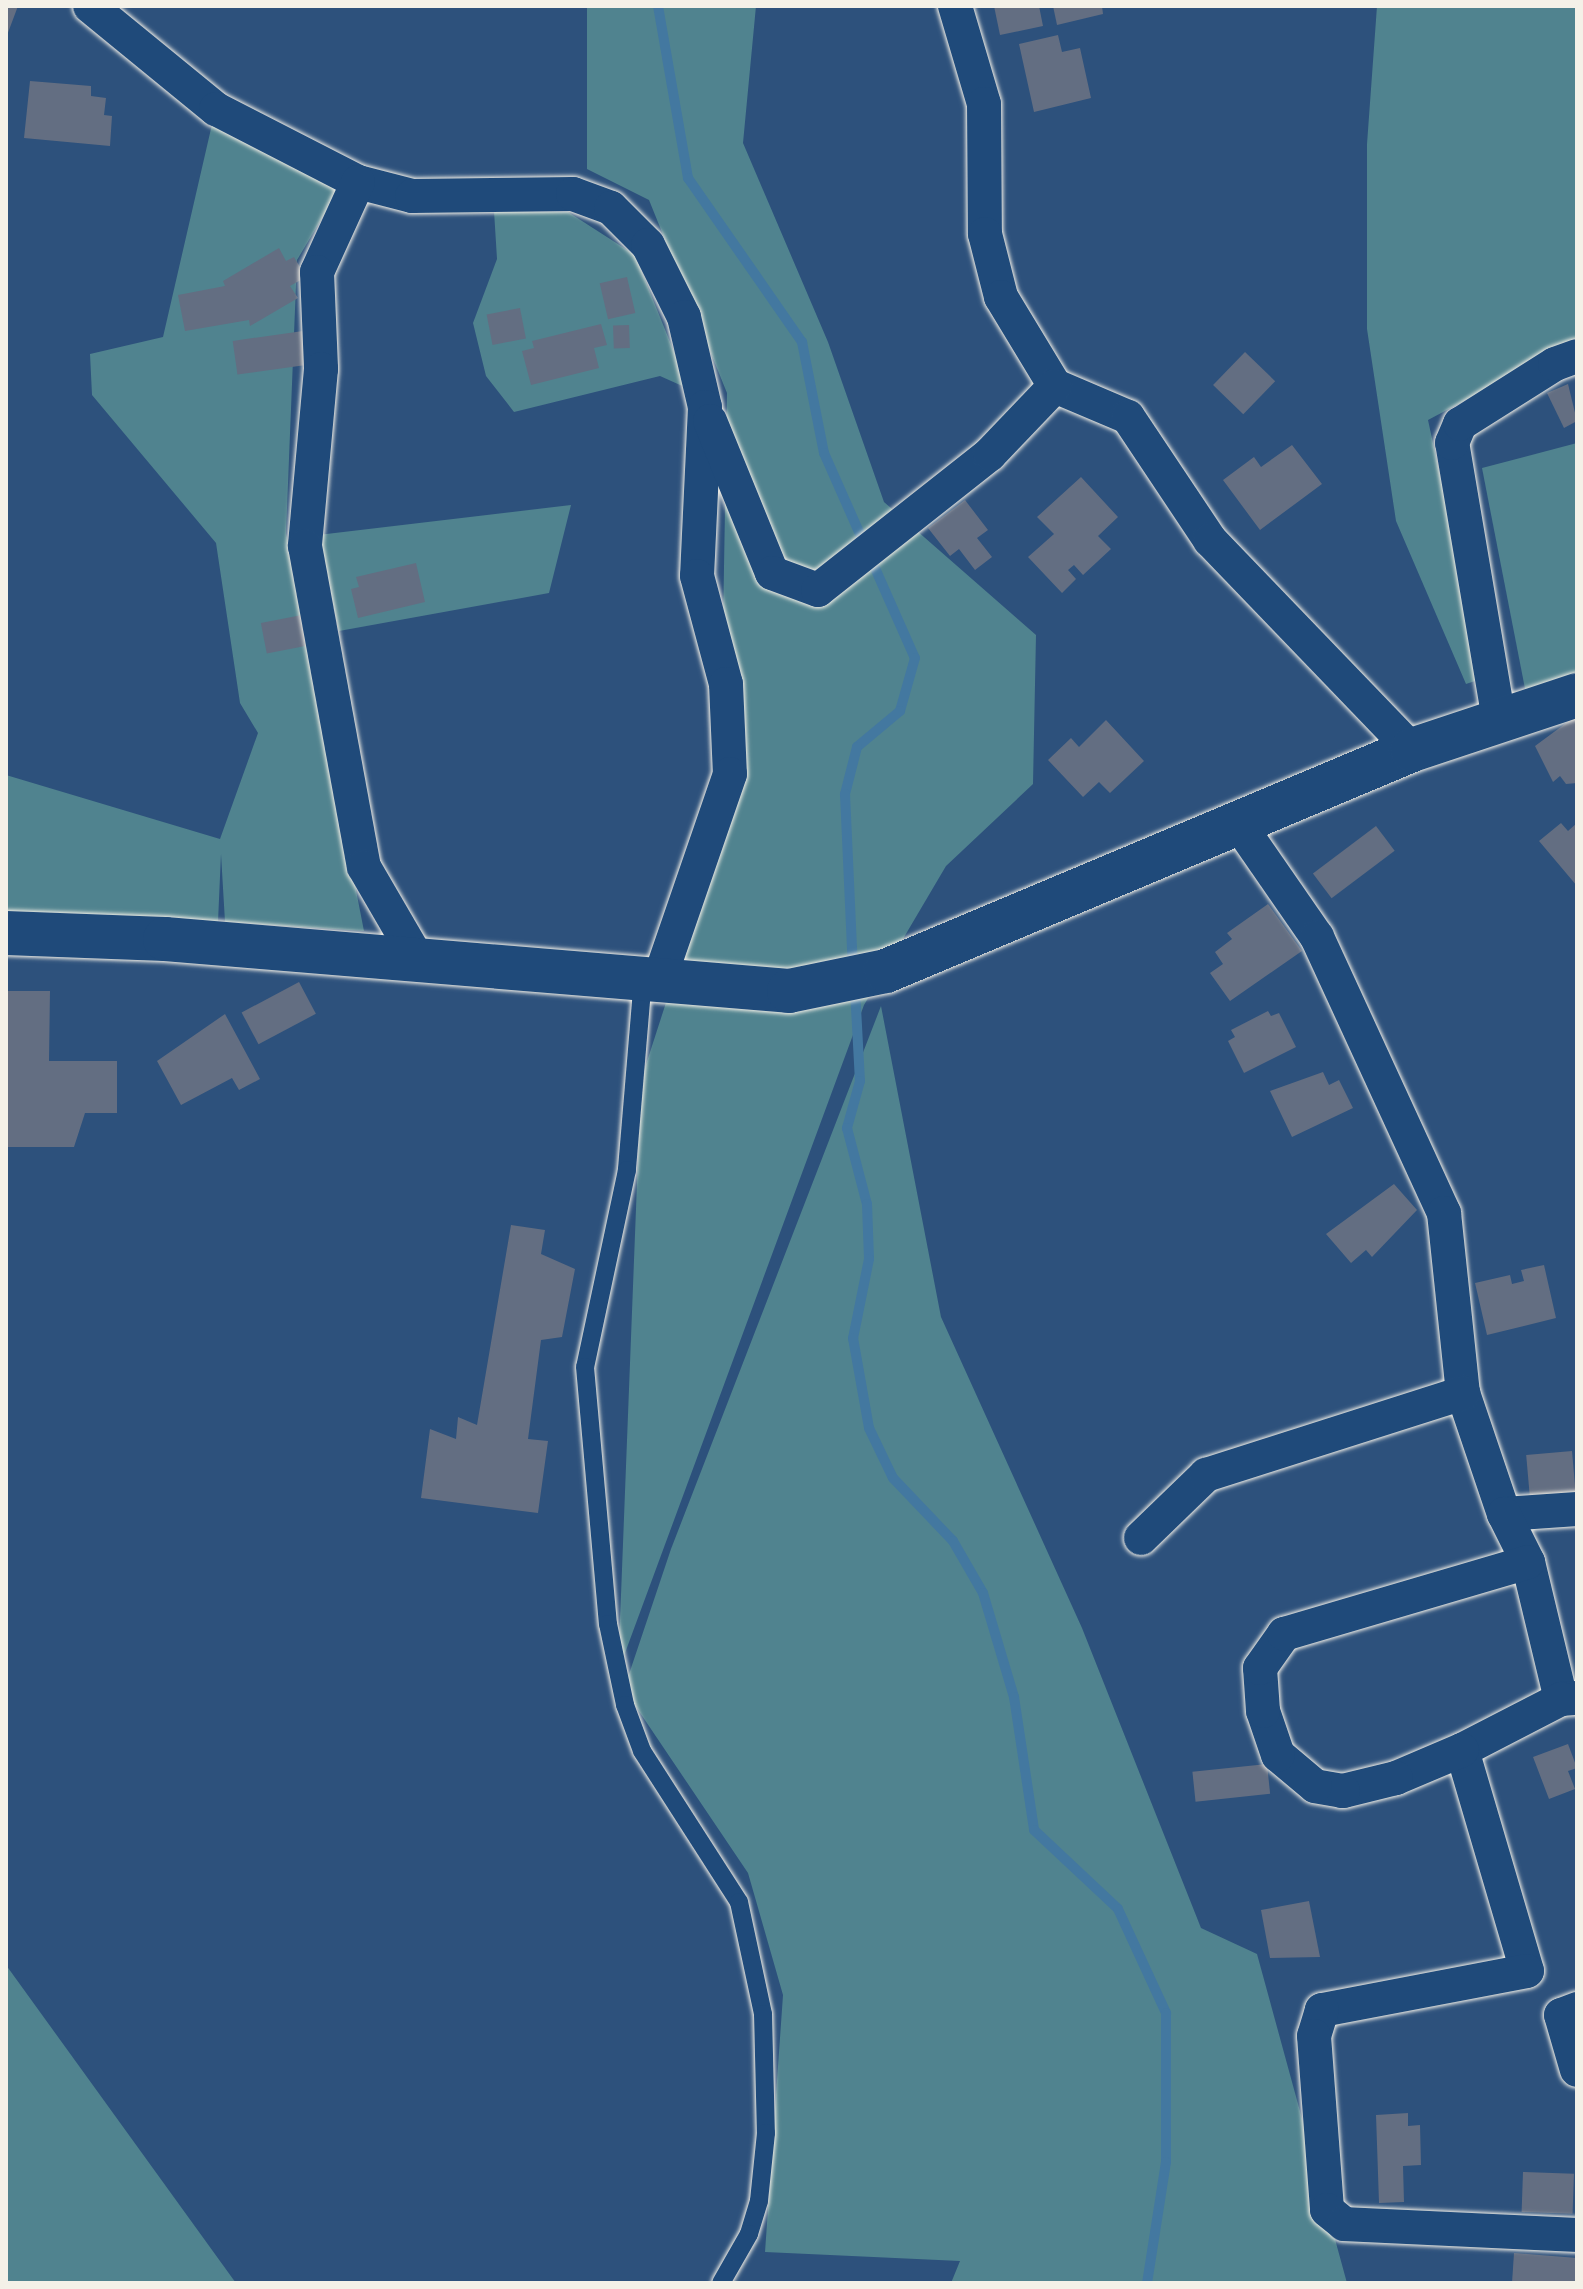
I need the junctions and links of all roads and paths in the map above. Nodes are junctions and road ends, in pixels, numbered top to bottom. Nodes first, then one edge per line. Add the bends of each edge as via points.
1 (90, 6) edge
2 (955, 6) edge
3 (358, 182) junction
4 (1577, 356) edge
5 (1055, 386) junction
6 (705, 407) junction
7 (1577, 695) edge
8 (1499, 720) junction
9 (1412, 750) junction
10 (1238, 823) junction
11 (6, 933) edge
12 (417, 958) junction
13 (652, 976) junction
14 (1463, 1393) junction
15 (1577, 1509) edge
16 (1504, 1514) junction
17 (1141, 1538) dead end
18 (1528, 1562) junction
19 (1569, 1699) edge
20 (1462, 1750) junction
21 (1527, 1971) junction
22 (1569, 2012) edge
23 (1577, 2070) edge
24 (1577, 2235) edge
25 (721, 2283) edge

1 - 3 street via 216,109
2 - 5 street via 984,104 985,234 994,272 1001,297
3 - 6 street via 412,196 573,194 611,208 648,245 684,317
3 - 12 street via 317,272 321,369 305,546 364,867
4 - 8 street via 1555,364 1460,424 1452,443
5 - 6 street via 990,454 818,590 772,573
5 - 9 street via 1128,417 1210,540
6 - 13 street via 697,576 726,684 730,774
7 - 8 street
8 - 9 street
9 - 10 street
10 - 13 street via 886,971 789,991
10 - 14 street via 1317,937 1444,1213
11 - 12 street
12 - 13 street
13 - 25 lane via 627,1170 585,1367 608,1624 625,1705 642,1751 739,1902 763,2014 766,2133 759,2201 749,2234
14 - 16 street
14 - 17 street via 1206,1475
15 - 16 street
16 - 18 street
18 - 19 street
18 - 20 street via 1284,1634 1260,1668 1263,1711 1278,1755 1315,1786 1343,1791 1396,1778
19 - 20 street
20 - 21 street
21 - 22 street
21 - 24 street via 1322,2010 1314,2036 1327,2210 1344,2224
22 - 23 street

